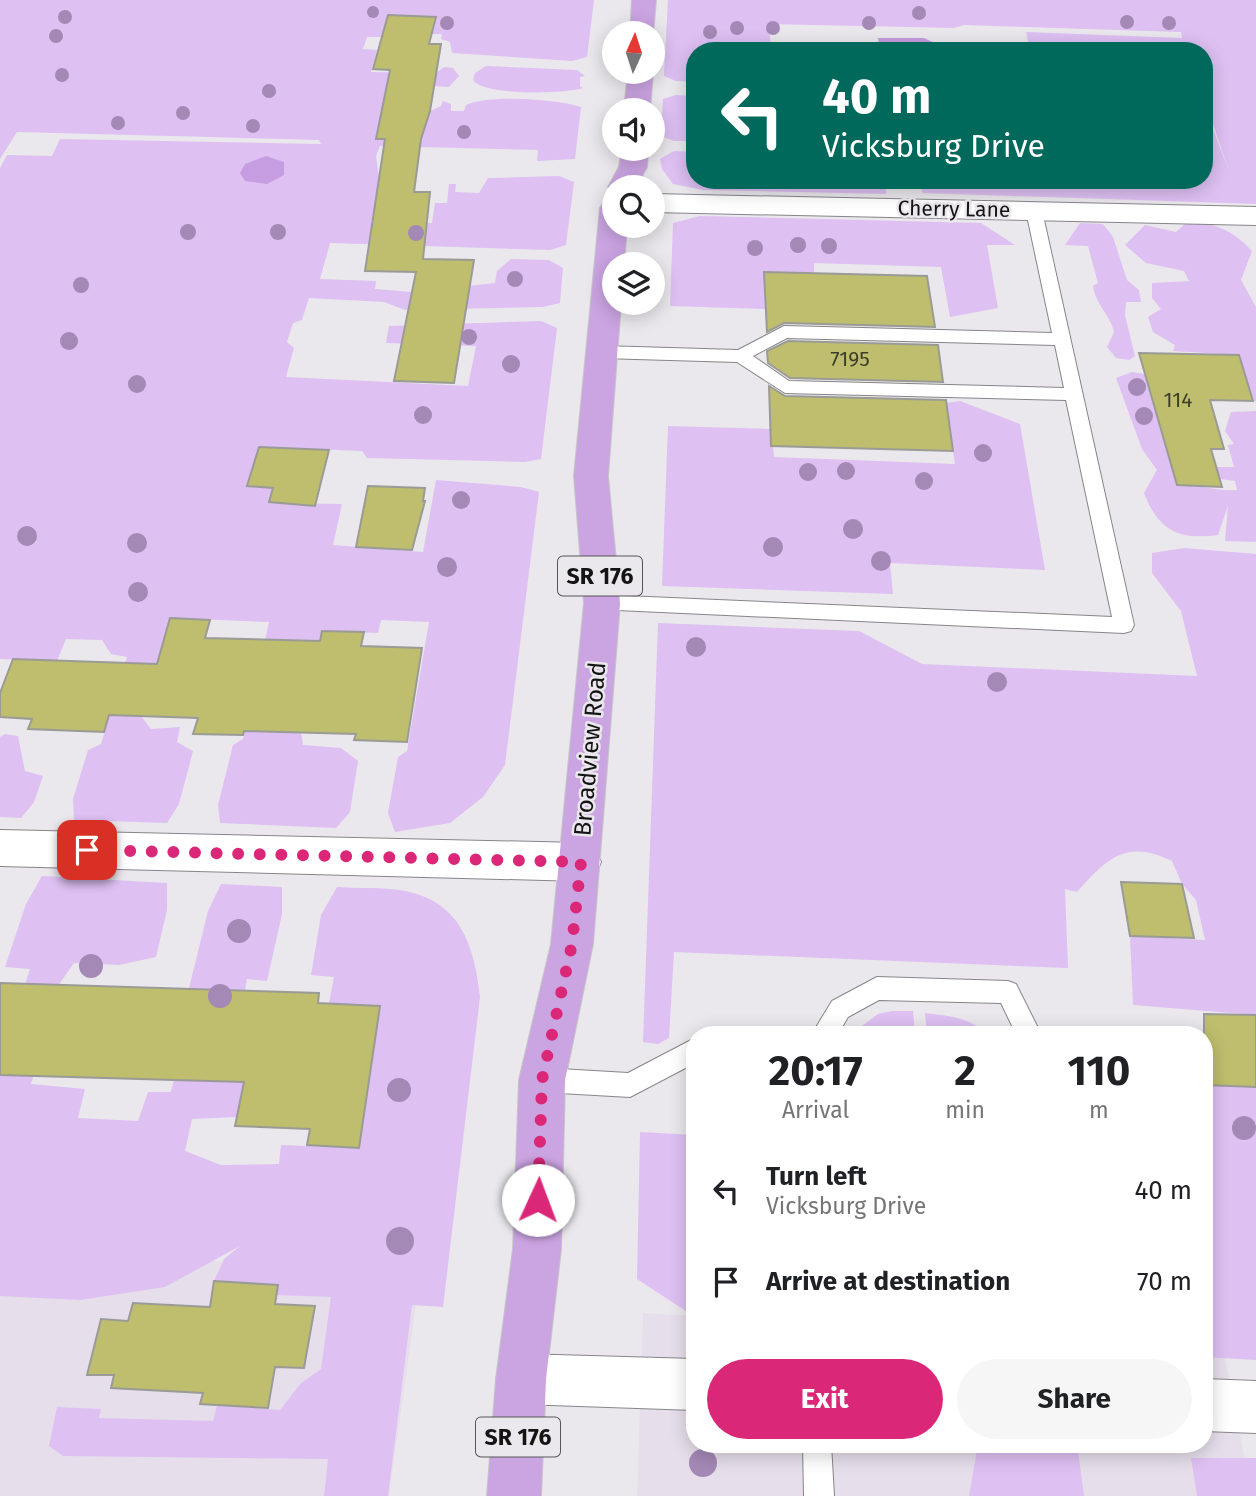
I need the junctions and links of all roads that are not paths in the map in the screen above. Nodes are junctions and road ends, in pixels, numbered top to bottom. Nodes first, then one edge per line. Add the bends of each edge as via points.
1 (644, 0) edge
2 (643, 21) edge
3 (665, 202) edge
4 (1034, 211) junction
5 (1256, 216) edge
6 (612, 238) edge
7 (1062, 339) junction
8 (602, 352) junction
9 (741, 356) junction
10 (1074, 394) junction
11 (602, 603) junction
12 (0, 848) edge
13 (581, 862) junction
14 (829, 1026) edge
15 (1024, 1026) edge
16 (686, 1055) edge
17 (542, 1080) junction
18 (521, 1379) junction
19 (686, 1385) edge
20 (1213, 1405) edge
21 (1256, 1407) edge
22 (818, 1453) edge
23 (514, 1496) edge
24 (820, 1496) edge

1 - 2 main road
3 - 4 street, Cherry Lane
4 - 5 street, Cherry Lane
4 - 7 lane
6 - 8 main road, Broadview Road / SR 176
7 - 9 lane via 784,332
7 - 10 lane
8 - 9 lane
8 - 11 main road, Broadview Road / SR 176 via 591,476
9 - 10 lane via 785,387
10 - 11 lane via 1124,625
11 - 13 main road, Broadview Road / SR 176
12 - 13 street
13 - 17 main road, Broadview Road / SR 176 via 572,944
14 - 15 lane via 841,1009 877,988 1008,992
16 - 17 lane via 630,1086
17 - 18 main road, Broadview Road / SR 176 via 537,1249
18 - 19 street
18 - 23 main road, Broadview Road / SR 176
20 - 21 street
22 - 24 lane

